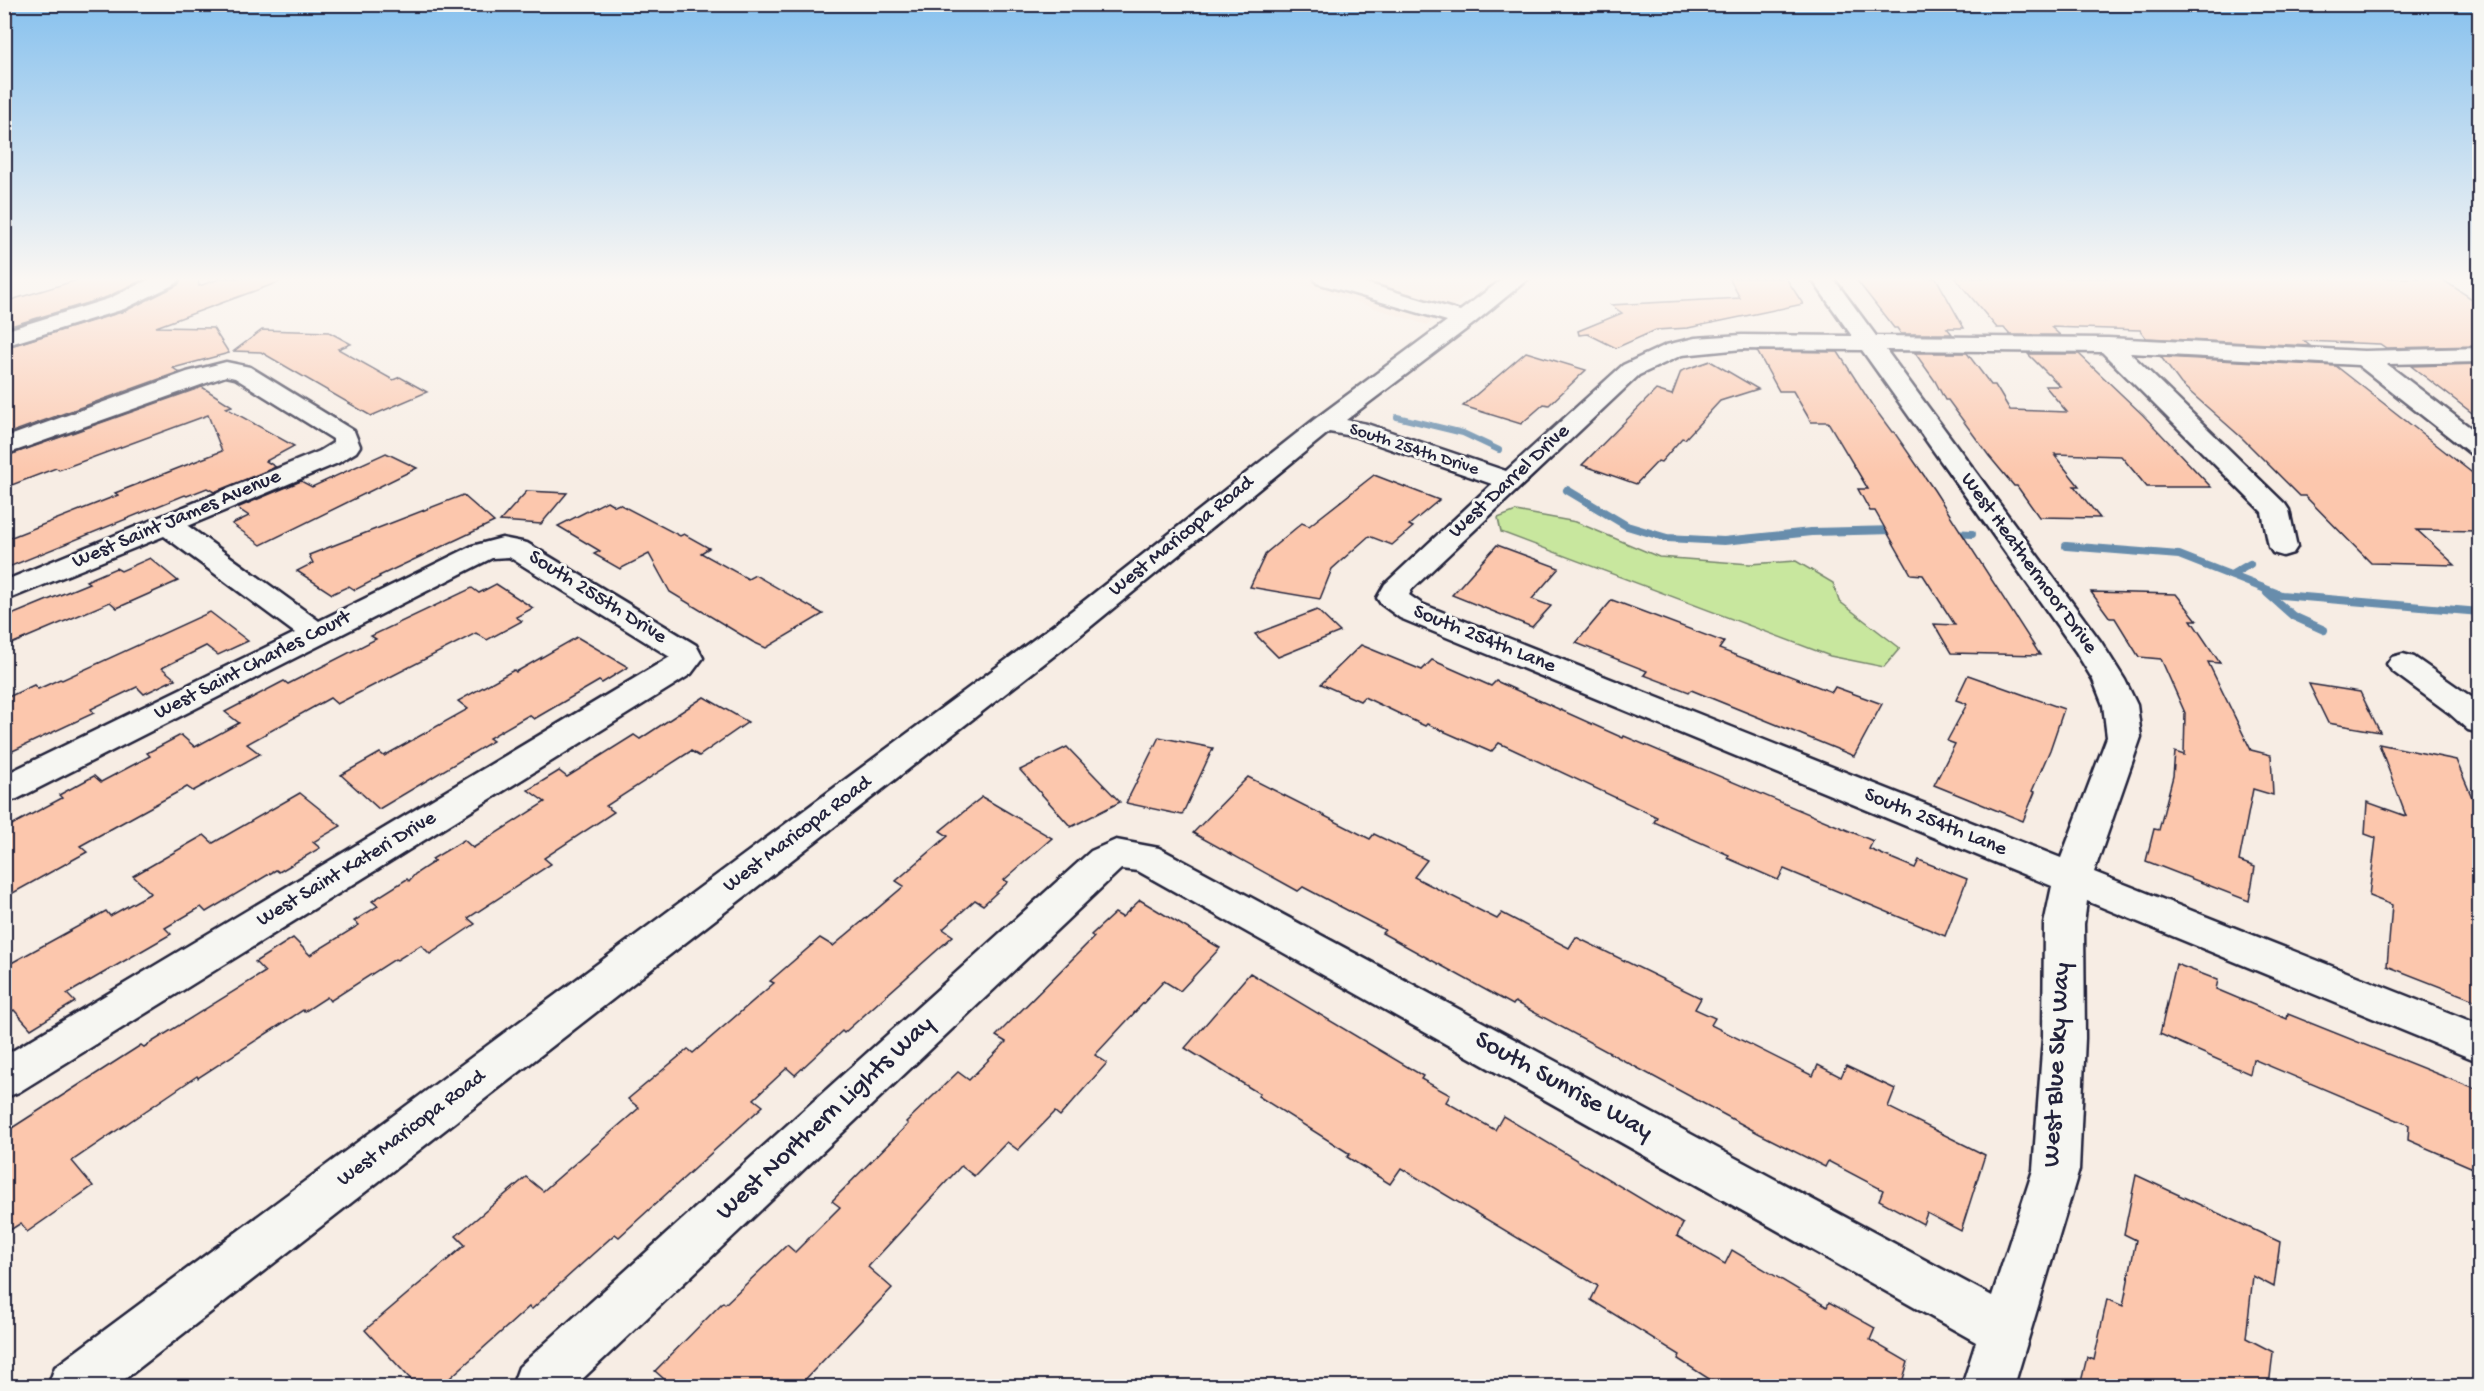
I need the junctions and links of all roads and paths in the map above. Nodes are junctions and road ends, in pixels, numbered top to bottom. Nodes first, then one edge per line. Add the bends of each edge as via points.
1 (1433, 343) edge
2 (1728, 343) edge
3 (1857, 343) edge
4 (1868, 343) junction
5 (2108, 345) junction
6 (2480, 355) edge
7 (2364, 358) junction
8 (1324, 424) junction
9 (4, 447) edge
10 (2480, 447) edge
11 (1504, 488) junction
12 (167, 524) junction
13 (502, 547) joint
14 (2283, 547) dead end
15 (4, 592) edge
16 (1392, 598) joint
17 (317, 634) junction
18 (687, 658) joint
19 (2403, 663) dead end
20 (2480, 722) edge
21 (4, 790) edge
22 (1116, 854) joint
23 (2072, 879) junction
24 (2480, 1044) edge
25 (4, 1079) edge
26 (2006, 1331) junction
27 (74, 1386) edge
28 (538, 1386) edge
29 (1988, 1386) edge

1 - 8 street, West Maricopa Road
2 - 11 street, West Darrel Drive via 1695,345 1653,358 1631,370
3 - 4 street, West Darrel Drive
4 - 5 street, West Darrel Drive
4 - 23 street, West Heathermoor Drive via 2090,649 2120,705 2124,737
5 - 7 street, West Darrel Drive
5 - 14 street via 2275,510
6 - 7 street, West Darrel Drive
7 - 10 street
8 - 11 street, South 254th Drive via 1345,440
8 - 27 street, West Maricopa Road via 1067,630
9 - 12 street, West Saint James Avenue via 226,369 242,372 345,436 347,446 329,457
11 - 16 street, West Darrel Drive via 1400,584
12 - 15 street, West Saint James Avenue
12 - 17 street
13 - 17 street, West Saint Charles Court via 482,552
13 - 18 street, South 255th Drive via 517,549 679,648
16 - 23 street, South 254th Lane via 1411,611
17 - 21 street, West Saint Charles Court
18 - 25 street, West Saint Kateri Drive via 653,684
19 - 20 street
22 - 26 street, South Sunrise Way via 1146,858
22 - 28 street, West Northern Lights Way
23 - 24 street, South 254th Lane
23 - 26 street, West Blue Sky Way via 2064,924 2064,1038 2056,1170
26 - 29 street, West Blue Sky Way

